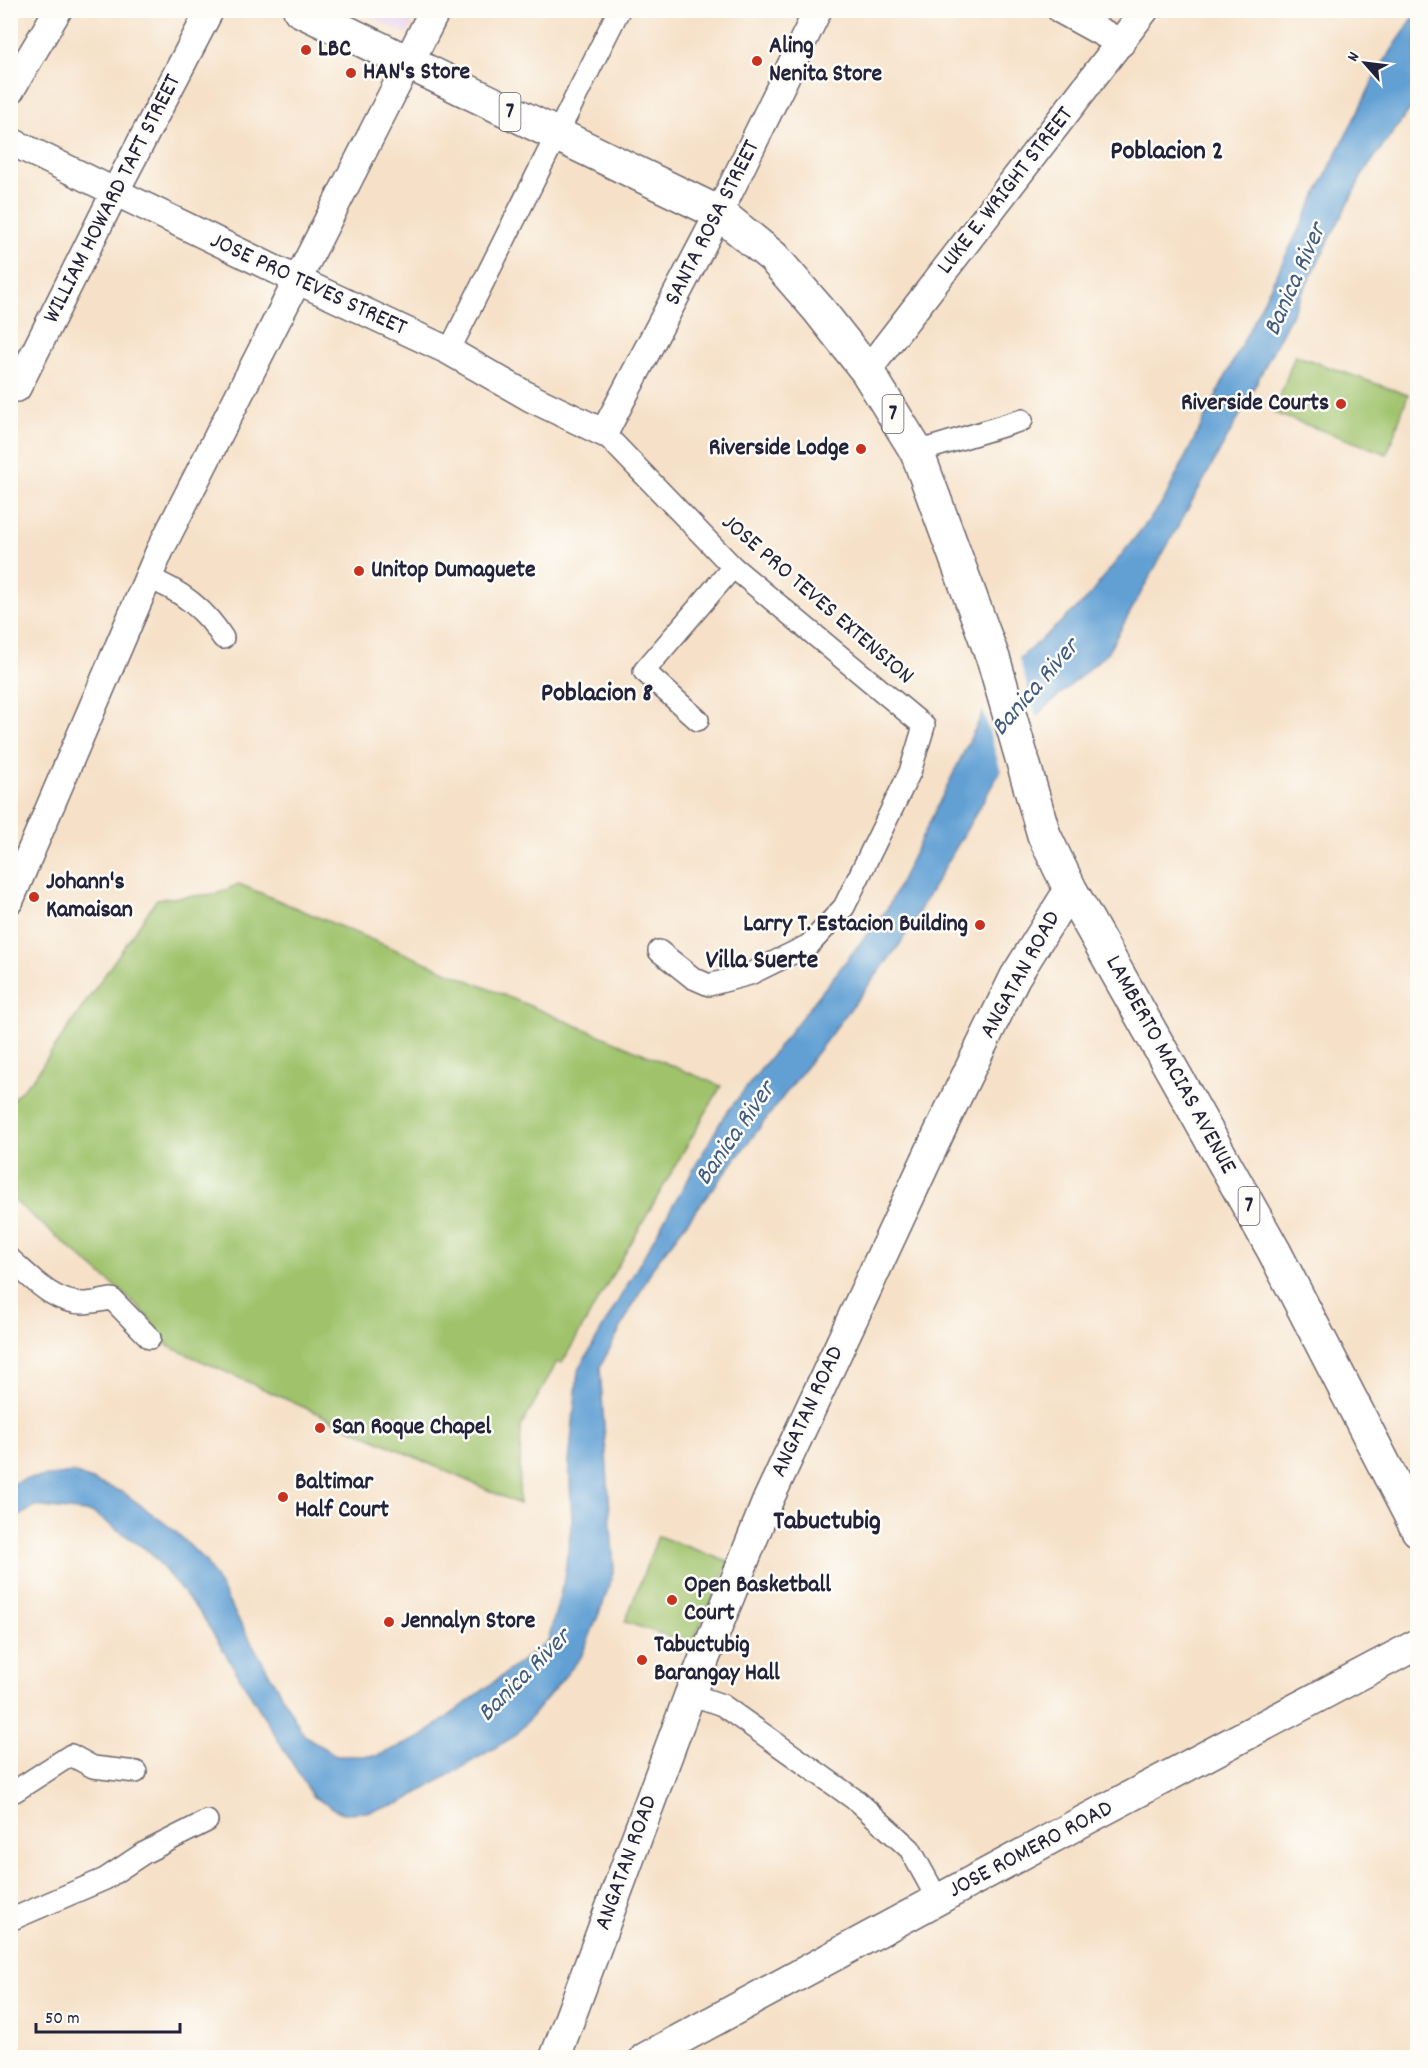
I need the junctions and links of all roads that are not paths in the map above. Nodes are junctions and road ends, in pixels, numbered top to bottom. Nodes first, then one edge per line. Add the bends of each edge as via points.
1 (58, 10) edge
2 (210, 10) edge
3 (300, 10) edge
4 (435, 10) edge
5 (619, 10) edge
6 (818, 10) edge
7 (1061, 10) edge
8 (1145, 10) edge
9 (1120, 43) junction
10 (408, 63) junction
11 (10, 91) edge
12 (557, 135) junction
13 (10, 141) edge
14 (115, 192) junction
15 (719, 213) junction
16 (297, 280) junction
17 (449, 351) junction
18 (867, 371) junction
19 (14, 387) edge
20 (1022, 420) dead end
21 (604, 433) junction
22 (917, 452) junction
23 (733, 567) junction
24 (148, 578) junction
25 (223, 638) dead end
26 (698, 720) dead end
27 (1070, 889) junction
28 (10, 900) edge
29 (659, 951) dead end
30 (10, 1259) edge
31 (150, 1338) dead end
32 (1418, 1530) edge
33 (1418, 1644) edge
34 (690, 1694) junction
35 (136, 1772) dead end
36 (10, 1792) edge
37 (207, 1821) dead end
38 (938, 1900) junction
39 (10, 1920) edge
40 (555, 2058) edge
41 (645, 2058) edge

1 - 11 street
2 - 14 street, WILLIAM HOWARD TAFT STREET
3 - 10 main road, 7
4 - 10 main road
5 - 12 street
6 - 15 street, SANTA ROSA STREET
7 - 9 street
8 - 9 street, LUKE E. WRIGHT STREET
9 - 18 street, LUKE E. WRIGHT STREET
10 - 12 main road, 7
10 - 16 street
12 - 15 main road, 7
12 - 17 street
13 - 14 street, JOSE PRO TEVES STREET
14 - 16 street, JOSE PRO TEVES STREET
14 - 19 street, WILLIAM HOWARD TAFT STREET
15 - 18 main road, 7 via 773,257
15 - 21 street, SANTA ROSA STREET
16 - 17 street, JOSE PRO TEVES STREET
16 - 24 street
17 - 21 street, JOSE PRO TEVES STREET via 531,398
18 - 22 main road, 7
20 - 22 street
21 - 23 street, JOSE PRO TEVES EXTENSION
22 - 27 main road, 7 via 994,661 1044,835
23 - 26 street via 644,671
23 - 29 street, JOSE PRO TEVES EXTENSION via 924,726 910,772 844,907 808,945 750,974 709,985 693,978
24 - 25 street via 191,602 206,614
24 - 28 street
27 - 32 main road, LAMBERTO MACIAS AVENUE / 7 via 1274,1251
27 - 34 main road, ANGATAN ROAD via 1015,977 935,1141 768,1500
30 - 31 street via 60,1300 83,1303 112,1299
33 - 38 main road, JOSE ROMERO ROAD
34 - 38 street via 722,1706 857,1801 910,1849
34 - 40 main road, ANGATAN ROAD
35 - 36 street via 93,1767 70,1755
37 - 39 street via 144,1853 105,1879
38 - 41 main road, JOSE ROMERO ROAD

